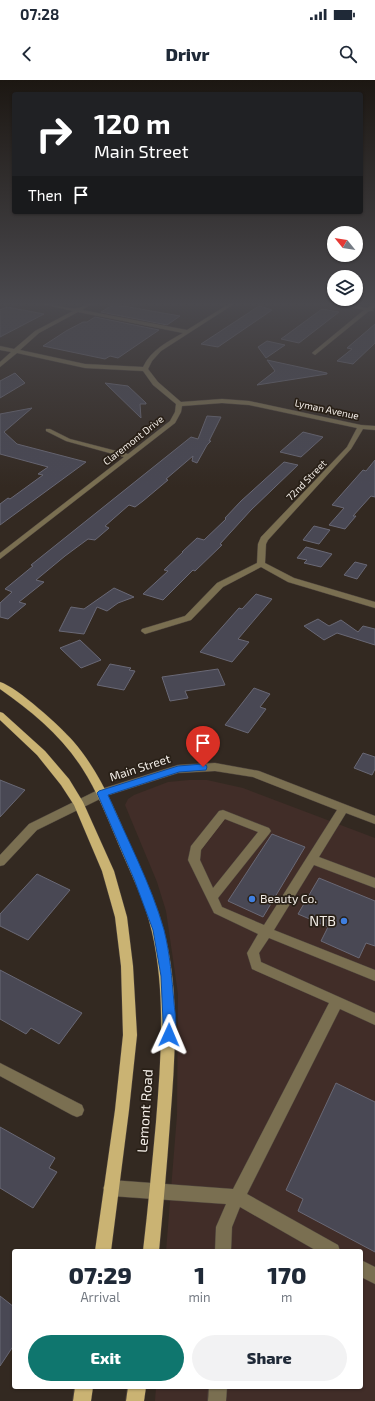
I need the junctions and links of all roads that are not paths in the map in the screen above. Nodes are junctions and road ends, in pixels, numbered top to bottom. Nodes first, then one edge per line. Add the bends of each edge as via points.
1 (77, 364) edge
2 (147, 364) edge
3 (145, 369) junction
4 (179, 404) junction
5 (361, 427) junction
6 (375, 428) edge
7 (48, 430) dead end
8 (130, 456) junction
9 (0, 557) edge
10 (261, 564) junction
11 (375, 605) edge
12 (145, 631) dead end
13 (0, 685) edge
14 (0, 715) edge
15 (102, 793) junction
16 (79, 805) junction
17 (344, 808) junction
18 (375, 820) edge
19 (312, 859) junction
20 (0, 862) edge
21 (375, 883) edge
22 (212, 898) junction
23 (266, 932) junction
24 (375, 976) edge
25 (337, 1001) junction
26 (375, 1019) edge
27 (0, 1069) edge
28 (77, 1110) dead end
29 (111, 1188) junction
30 (158, 1191) junction
31 (237, 1196) junction
32 (103, 1249) edge
33 (151, 1249) edge
34 (223, 1249) edge
35 (329, 1249) edge
36 (363, 1269) edge
37 (375, 1276) edge
38 (84, 1389) edge
39 (137, 1389) edge
40 (218, 1389) edge
41 (82, 1401) edge
42 (135, 1401) edge
43 (217, 1401) edge

1 - 3 street via 93,367
2 - 3 street
3 - 4 street via 154,382
4 - 5 street, Lyman Avenue via 222,401 249,403
4 - 8 street, Claremont Drive via 173,422
5 - 6 street, Lyman Avenue
5 - 10 street, 72nd Street via 349,448 266,536 262,544
7 - 8 street via 68,440
8 - 9 street, Claremont Drive
10 - 11 street via 298,583
10 - 12 street via 220,585 188,618
13 - 15 main road, Main Street via 28,704 67,740 89,769
14 - 16 main road via 41,753 65,782
15 - 16 street
15 - 17 street, Main Street via 178,769 215,767 255,774
15 - 30 main road, Lemont Road via 140,879 158,930 166,976 170,1021
16 - 20 street via 33,827
16 - 29 main road, Lemont Road via 108,871 121,917 126,966 130,1035
17 - 18 street, Main Street
17 - 19 street
19 - 21 street
19 - 23 street
22 - 22 street via 194,860 195,849 223,814 265,831
22 - 23 street via 218,910
23 - 24 street
23 - 25 street via 253,953 256,965
25 - 26 street
25 - 31 street
27 - 28 street
29 - 30 street
29 - 32 main road, Lemont Road
30 - 31 street
30 - 33 main road, Lemont Road
31 - 34 street via 224,1227
31 - 35 street
36 - 37 street
38 - 41 main road
39 - 42 main road
40 - 43 street

